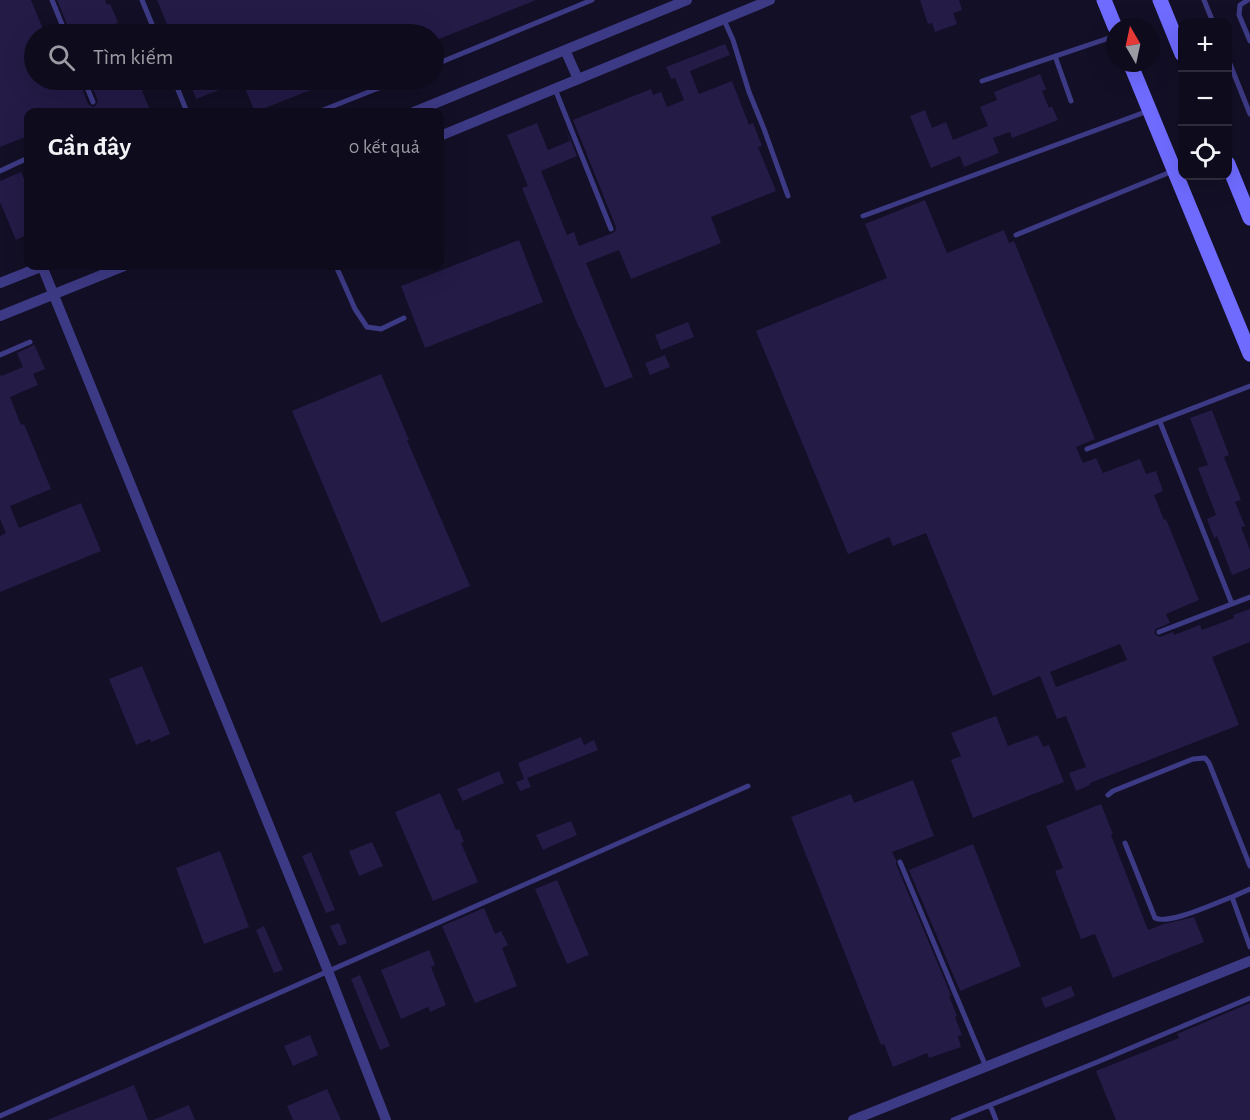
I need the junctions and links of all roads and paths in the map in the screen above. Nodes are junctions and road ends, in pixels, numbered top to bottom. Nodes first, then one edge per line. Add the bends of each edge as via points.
1 (52, 0) edge
2 (142, 0) edge
3 (592, 0) edge
4 (687, 0) edge
5 (770, 0) edge
6 (1104, 0) edge
7 (1160, 0) edge
8 (1204, 0) edge
9 (1248, 0) edge
10 (1240, 2) edge
11 (724, 18) junction
12 (1111, 18) edge
13 (1211, 18) edge
14 (62, 24) edge
15 (152, 24) edge
16 (1106, 39) edge
17 (1250, 41) edge
18 (1178, 44) edge
19 (565, 50) junction
20 (1055, 56) junction
21 (444, 61) edge
22 (1232, 70) edge
23 (1134, 72) edge
24 (578, 79) junction
25 (982, 81) dead end
26 (555, 89) junction
27 (88, 90) edge
28 (178, 90) edge
29 (374, 90) edge
30 (1071, 101) dead end
31 (93, 102) dead end
32 (185, 108) edge
33 (328, 108) edge
34 (424, 108) edge
35 (1150, 111) junction
36 (1250, 114) edge
37 (444, 134) edge
38 (24, 160) edge
39 (1174, 170) junction
40 (0, 171) edge
41 (1232, 176) edge
42 (788, 196) dead end
43 (863, 216) dead end
44 (1250, 219) edge
45 (611, 229) dead end
46 (1016, 235) dead end
47 (33, 270) edge
48 (45, 270) edge
49 (114, 270) edge
50 (338, 270) edge
51 (0, 283) edge
52 (54, 294) junction
53 (0, 316) edge
54 (404, 318) dead end
55 (30, 342) dead end
56 (1250, 354) edge
57 (0, 355) edge
58 (1250, 386) edge
59 (1160, 422) junction
60 (1087, 449) dead end
61 (1250, 597) edge
62 (1232, 604) junction
63 (1159, 632) dead end
64 (748, 786) dead end
65 (1108, 795) dead end
66 (1125, 843) dead end
67 (900, 862) dead end
68 (1250, 866) edge
69 (1250, 889) edge
70 (1232, 897) junction
71 (1250, 947) edge
72 (1250, 961) edge
73 (328, 971) junction
74 (1250, 998) edge
75 (986, 1067) junction
76 (990, 1105) junction
77 (0, 1116) edge
78 (386, 1120) edge
79 (853, 1120) edge
80 (953, 1120) edge
81 (996, 1120) edge

1 - 14 lane
2 - 15 lane
3 - 21 lane
4 - 19 street
5 - 11 street
6 - 12 main road
7 - 18 main road
8 - 13 lane
9 - 10 lane
10 - 17 lane via 1239,15
11 - 24 street
11 - 42 lane
16 - 20 lane
19 - 24 street
19 - 34 street
20 - 25 lane
20 - 30 lane
22 - 36 lane
23 - 35 main road
24 - 26 street
26 - 37 street
26 - 45 lane
27 - 31 lane
28 - 32 lane
29 - 33 lane
35 - 39 main road
35 - 43 lane
38 - 40 lane
39 - 46 lane
39 - 56 main road
41 - 44 main road
47 - 51 street
48 - 52 street
49 - 52 street
50 - 54 lane via 367,327 381,329
52 - 53 street
52 - 73 street
55 - 57 lane
58 - 59 lane
59 - 60 lane
59 - 62 lane
61 - 62 lane
62 - 63 lane
64 - 73 lane
65 - 68 lane via 1193,759 1205,758
66 - 70 lane via 1155,918 1160,921
67 - 75 lane
69 - 70 lane
70 - 71 lane
72 - 75 street
73 - 77 lane
73 - 78 street
74 - 76 lane
75 - 79 street
76 - 80 lane
76 - 81 lane

